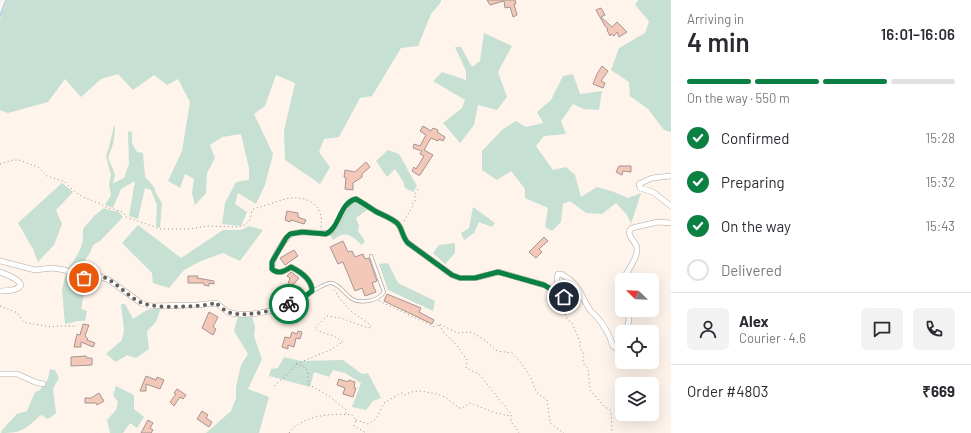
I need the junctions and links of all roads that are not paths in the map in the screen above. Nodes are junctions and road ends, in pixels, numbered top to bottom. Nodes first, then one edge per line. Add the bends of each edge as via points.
1 (671, 176) edge
2 (671, 206) edge
3 (671, 223) edge
4 (371, 256) dead end
5 (0, 260) edge
6 (0, 272) edge
7 (627, 273) edge
8 (0, 291) edge
9 (312, 291) junction
10 (615, 347) edge
11 (0, 374) edge
12 (43, 384) dead end

1 - 2 street via 652,178 639,184 640,188 653,192
3 - 7 street via 658,222 629,231 638,252
4 - 9 lane via 384,292 381,297 366,301 353,299 344,290 328,283
5 - 9 street via 35,270 52,268 84,278 101,277 141,303 151,306 216,303 231,313 252,314 282,307 300,300
6 - 8 street via 17,280 21,285 15,290
9 - 10 street via 312,286 299,271 291,267 275,272 272,269 272,262 290,234 330,233 343,210 356,199 396,222 408,243 460,278 475,278 498,272 544,285 564,297 568,295 567,290 556,277 558,274 566,277 580,291 590,311 603,325
11 - 12 street via 17,374

